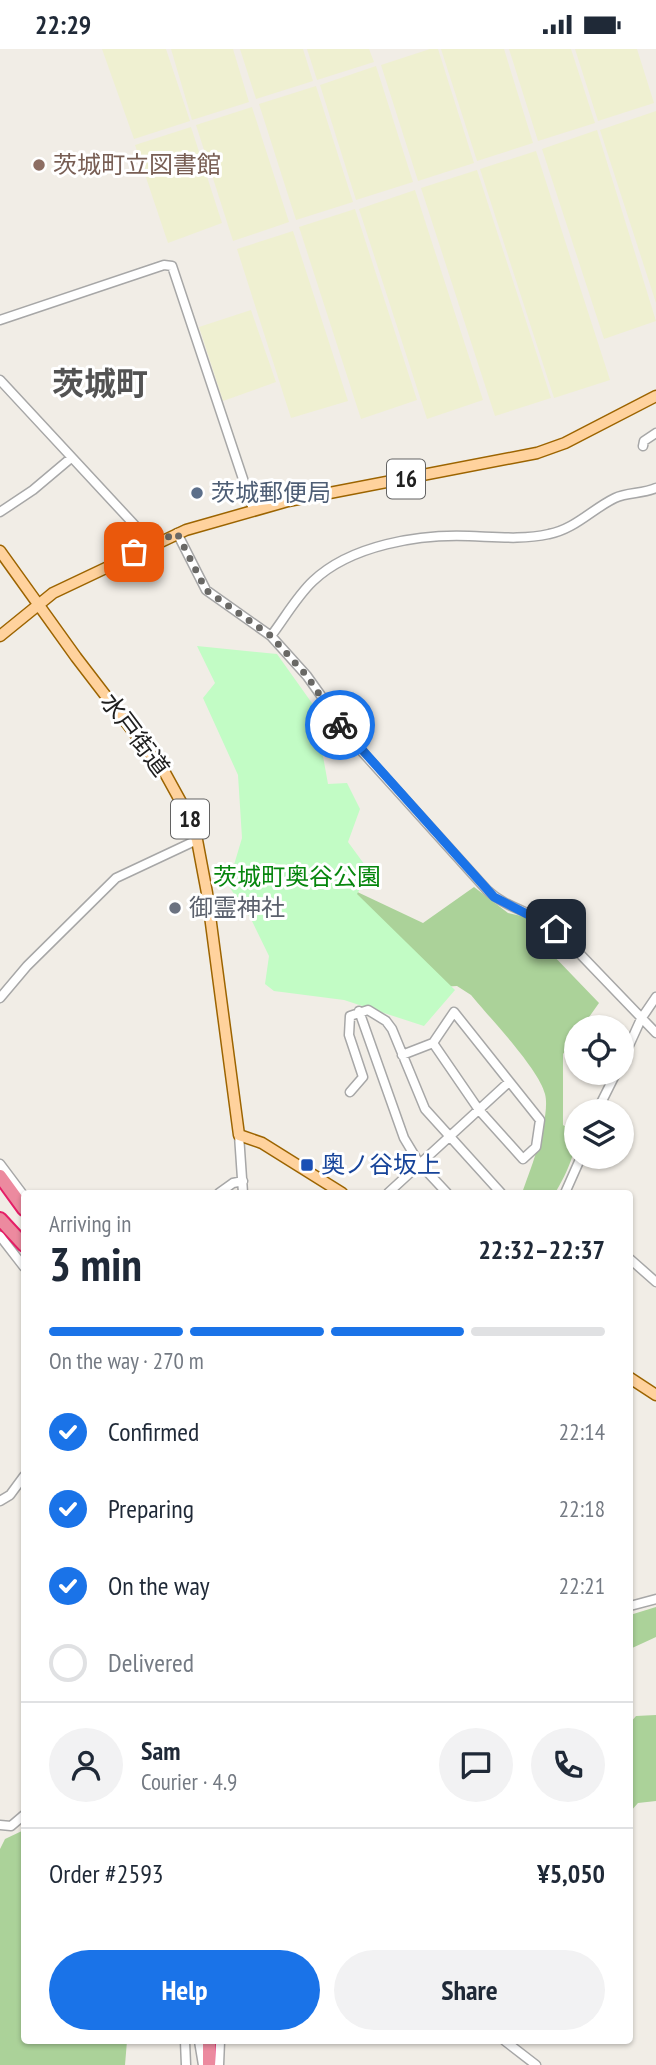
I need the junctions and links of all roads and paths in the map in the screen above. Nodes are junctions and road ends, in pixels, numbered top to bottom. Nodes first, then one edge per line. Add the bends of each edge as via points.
1 (0, 320) edge
2 (0, 380) edge
3 (656, 395) edge
4 (656, 433) edge
5 (643, 446) dead end
6 (71, 458) junction
7 (656, 488) edge
8 (253, 509) junction
9 (0, 512) edge
10 (177, 533) junction
11 (149, 545) junction
12 (0, 551) edge
13 (39, 602) junction
14 (0, 636) edge
15 (271, 636) junction
16 (197, 841) junction
17 (656, 997) edge
18 (0, 998) edge
19 (359, 1011) junction
20 (641, 1019) junction
21 (656, 1033) edge
22 (634, 1034) edge
23 (433, 1043) junction
24 (402, 1055) junction
25 (509, 1082) junction
26 (350, 1092) dead end
27 (479, 1110) junction
28 (239, 1135) junction
29 (448, 1136) junction
30 (419, 1163) junction
31 (0, 1164) edge
32 (576, 1169) edge
33 (0, 1176) edge
34 (243, 1181) junction
35 (0, 1189) edge
36 (223, 1190) edge
37 (243, 1190) edge
38 (337, 1190) edge
39 (391, 1190) edge
40 (444, 1190) edge
41 (498, 1190) edge
42 (566, 1190) edge
43 (21, 1192) edge
44 (21, 1205) edge
45 (21, 1217) edge
46 (0, 1219) edge
47 (0, 1236) edge
48 (21, 1242) edge
49 (633, 1262) edge
50 (21, 1263) edge
51 (656, 1282) edge
52 (633, 1380) edge
53 (656, 1395) edge
54 (21, 1480) edge
55 (0, 1501) edge
56 (656, 1599) edge
57 (633, 1605) edge
58 (21, 1818) edge
59 (0, 1825) edge
60 (185, 2044) edge
61 (200, 2044) edge
62 (209, 2044) edge
63 (220, 2044) edge
64 (509, 2044) edge
65 (186, 2065) edge
66 (203, 2065) edge
67 (209, 2065) edge
68 (219, 2065) edge
69 (536, 2065) edge

1 - 8 street via 172,266
2 - 6 street
3 - 8 main road, 16 via 537,453
4 - 5 street
6 - 9 street
6 - 11 street
7 - 15 street via 618,497 550,534 510,540 409,538 367,550 313,580
8 - 10 main road, 16
10 - 11 main road, 16
10 - 15 street via 206,590
11 - 13 main road, 16
12 - 13 main road, 水戸街道
13 - 14 main road
13 - 16 main road, 水戸街道 / 18 via 165,773
15 - 20 street via 307,676 357,746 487,890 556,929
16 - 18 street via 116,878 27,965
16 - 28 main road, 水戸街道 / 18
17 - 20 street
19 - 24 street via 368,1010 386,1021
19 - 26 street via 350,1016 349,1035 363,1077
19 - 30 street via 404,1138
20 - 21 street
20 - 22 street
23 - 24 street
23 - 25 street via 454,1012
23 - 27 street
24 - 29 street via 425,1109
25 - 27 street
25 - 27 street via 540,1119 536,1147 523,1159
27 - 29 street
28 - 34 street, 水戸街道
28 - 38 main road via 262,1143
29 - 30 street
29 - 41 street
30 - 39 street
30 - 40 street
31 - 43 street
32 - 42 street
33 - 44 highway
34 - 36 street
34 - 37 street, 水戸街道
35 - 45 highway
46 - 48 highway
47 - 50 street
49 - 51 street
52 - 53 main road
54 - 55 street
56 - 57 street
58 - 59 street via 11,1826
60 - 65 street
61 - 66 street
62 - 67 highway
63 - 68 street
64 - 69 street

